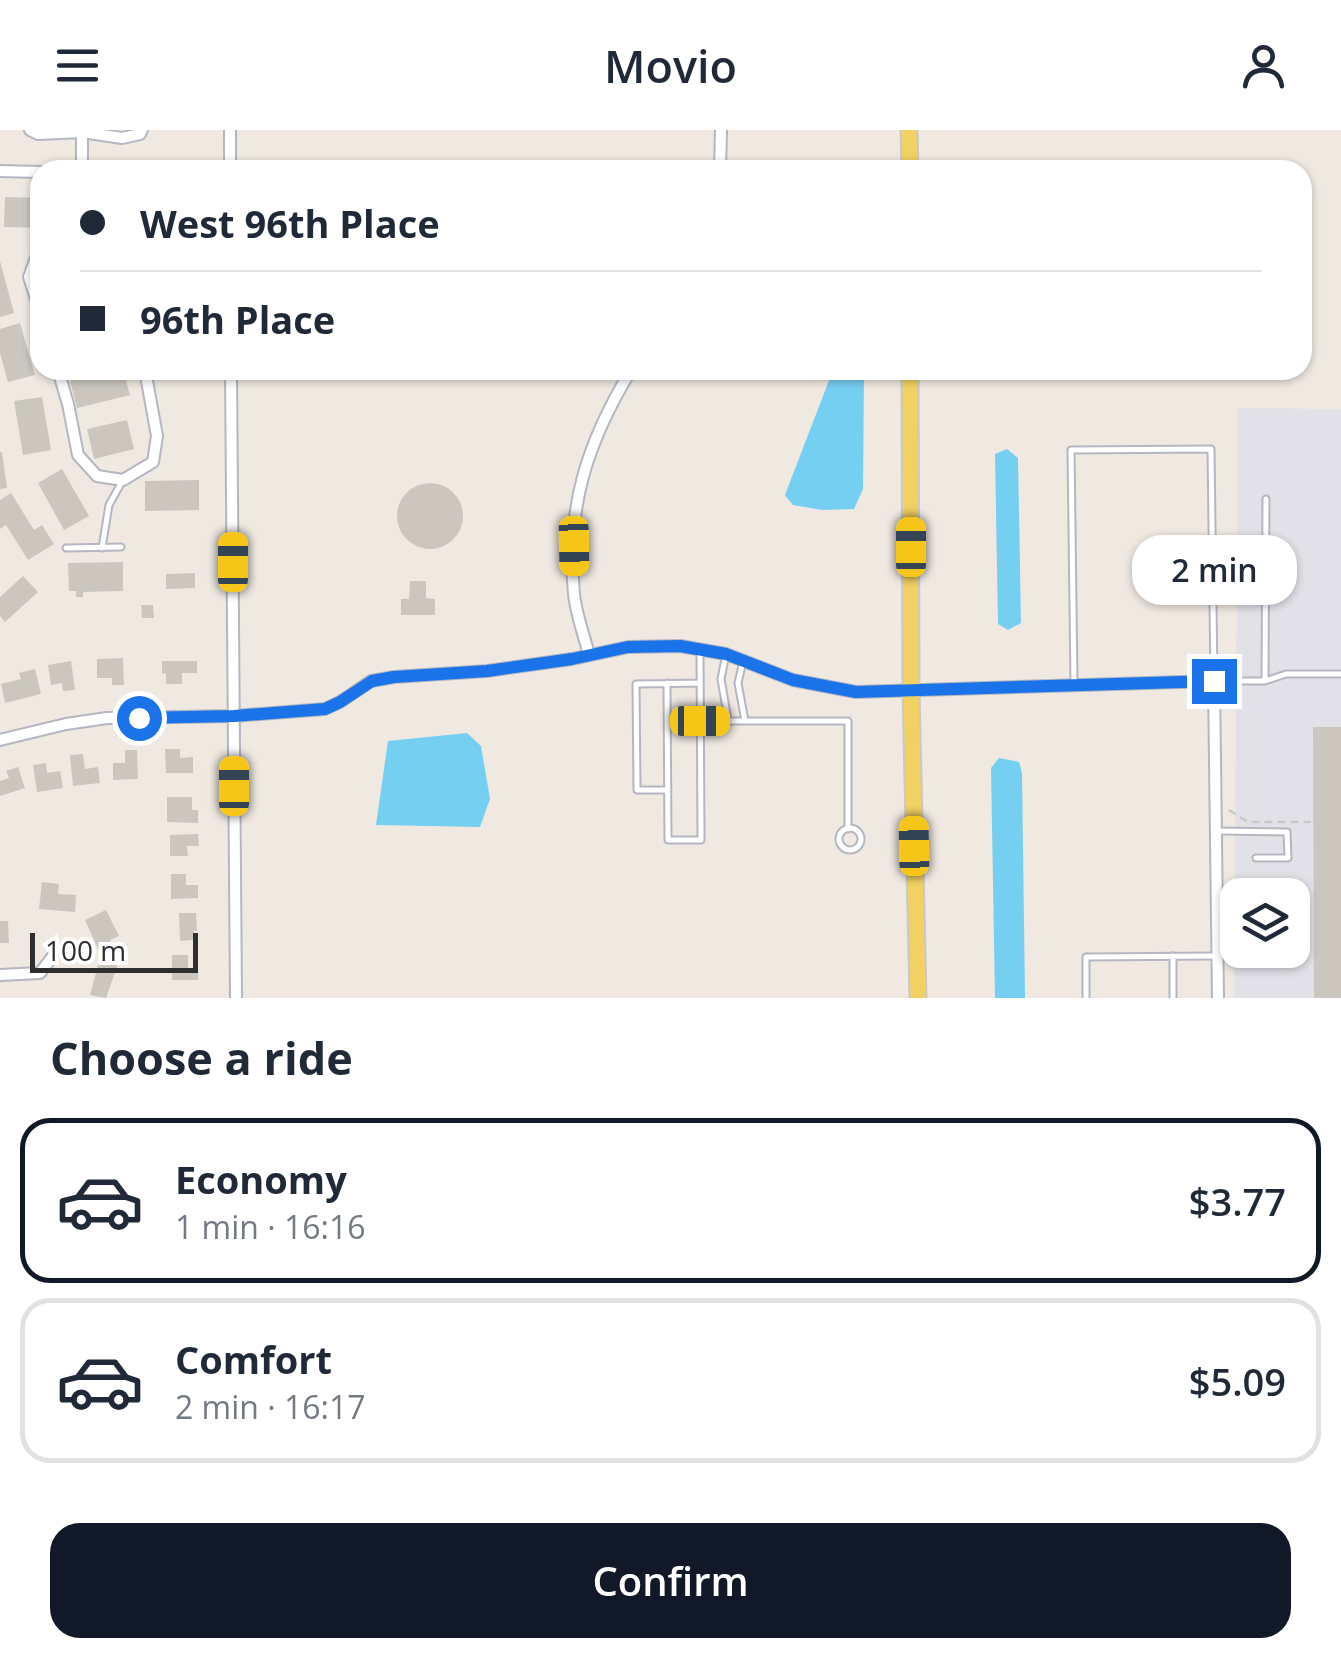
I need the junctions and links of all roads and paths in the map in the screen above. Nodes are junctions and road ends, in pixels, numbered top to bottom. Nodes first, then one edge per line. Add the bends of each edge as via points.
1 (30, 130) edge
2 (142, 130) edge
3 (230, 130) edge
4 (721, 130) edge
5 (910, 130) edge
6 (82, 132) edge
7 (82, 160) edge
8 (230, 160) edge
9 (720, 160) edge
10 (910, 160) edge
11 (0, 171) edge
12 (30, 172) edge
13 (61, 380) edge
14 (147, 380) edge
15 (231, 380) edge
16 (626, 380) edge
17 (910, 380) edge
18 (123, 480) junction
19 (1266, 499) dead end
20 (121, 547) dead end
21 (66, 548) dead end
22 (102, 548) junction
23 (700, 650) junction
24 (726, 654) junction
25 (589, 655) junction
26 (743, 661) junction
27 (1341, 674) edge
28 (1214, 681) junction
29 (1265, 681) junction
30 (700, 683) junction
31 (667, 684) junction
32 (1074, 686) junction
33 (911, 691) junction
34 (234, 716) junction
35 (700, 721) junction
36 (728, 721) junction
37 (745, 721) junction
38 (0, 740) edge
39 (668, 790) junction
40 (1229, 810) dead end
41 (1312, 822) dead end
42 (848, 828) junction
43 (1217, 830) junction
44 (1256, 858) dead end
45 (53, 956) dead end
46 (1173, 956) junction
47 (1218, 956) junction
48 (0, 974) edge
49 (236, 998) edge
50 (918, 998) edge
51 (1086, 998) edge
52 (1173, 998) edge
53 (1218, 998) edge

1 - 6 street
2 - 6 street via 122,138
3 - 8 street
4 - 9 street
5 - 10 main road
6 - 7 street
11 - 12 street
13 - 18 street via 78,455 97,476
14 - 18 street via 157,436 153,462
15 - 34 street
16 - 25 street via 598,430 576,504 574,596
17 - 33 main road
18 - 22 lane via 109,505
19 - 29 lane
20 - 22 lane
21 - 22 lane
23 - 24 street
23 - 25 street via 628,647
23 - 30 lane
24 - 26 street
24 - 36 lane via 721,679
25 - 34 street via 394,677 372,681 325,709
26 - 33 street via 793,680 856,692
26 - 37 lane via 738,684
27 - 29 lane via 1286,674
28 - 29 lane
28 - 32 street
28 - 32 lane via 1211,450 1072,450
28 - 43 street
30 - 31 lane
30 - 35 lane
31 - 39 lane
31 - 39 lane via 636,684 637,790
32 - 33 street
33 - 50 main road
34 - 38 street via 107,718
34 - 49 street
35 - 36 lane
35 - 39 lane via 700,840 668,840
36 - 37 lane
37 - 42 lane via 848,721
40 - 41 path via 1248,822
42 - 42 lane via 839,841 852,850 860,836
43 - 44 lane via 1287,832 1288,858
43 - 47 street
45 - 48 street via 40,973
46 - 47 lane
46 - 51 lane via 1086,957
46 - 52 lane
47 - 53 street

